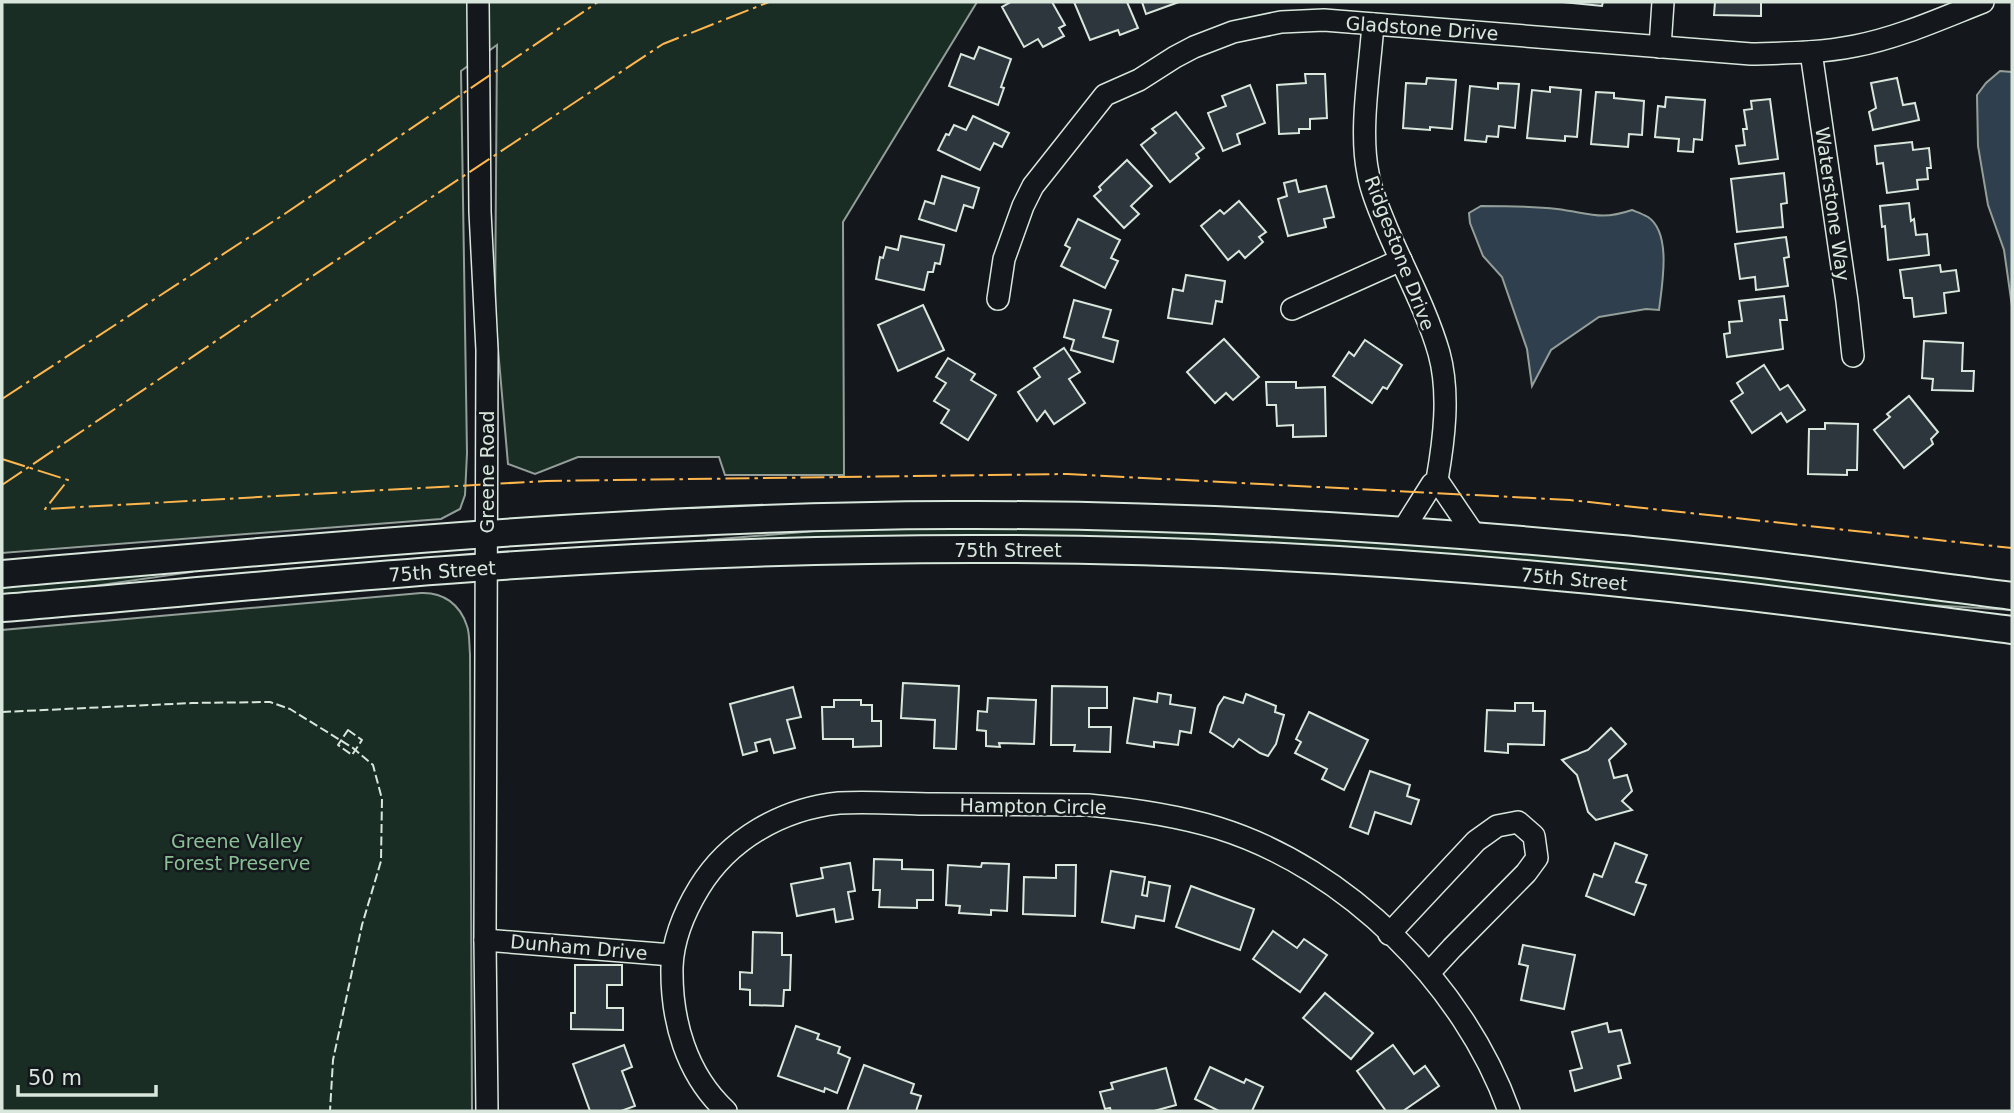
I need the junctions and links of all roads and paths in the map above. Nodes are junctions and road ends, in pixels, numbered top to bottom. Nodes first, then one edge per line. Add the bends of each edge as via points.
1 (478, 2) edge
2 (1663, 2) edge
3 (1983, 2) edge
4 (1944, 9) edge
5 (1373, 24) junction
6 (1660, 47) junction
7 (1811, 52) junction
8 (1401, 260) junction
9 (998, 299) dead end
10 (1292, 309) dead end
11 (1853, 356) dead end
12 (1437, 480) junction
13 (1402, 530) junction
14 (487, 534) junction
15 (1475, 536) junction
16 (487, 567) junction
17 (2, 574) edge
18 (2012, 596) edge
19 (2, 608) edge
20 (2012, 630) edge
21 (1389, 934) junction
22 (485, 940) junction
23 (672, 955) junction
24 (1429, 973) junction
25 (487, 1111) edge
26 (726, 1111) edge
27 (1509, 1111) edge

1 - 14 street, Greene Road
2 - 6 street
3 - 4 street, Gladstone Drive
4 - 7 street, Gladstone Drive via 1891,36
5 - 6 street, Gladstone Drive
5 - 8 street, Ridgestone Drive via 1366,159 1374,198
5 - 9 street, Gladstone Drive via 1303,20 1233,32 1194,47 1105,95 1033,186 1003,259
6 - 7 street, Gladstone Drive via 1751,54
7 - 11 street, Waterstone Way
8 - 10 street
8 - 12 street, Ridgestone Drive via 1431,330 1445,384
12 - 13 street, Ridgestone Drive
12 - 15 street
13 - 14 main road, 75th Street via 1180,519 953,515 796,517
13 - 15 main road, 75th Street
14 - 16 street, Greene Road
14 - 17 main road, 75th Street
15 - 18 main road, 75th Street via 1728,560
16 - 19 main road, 75th Street
16 - 20 main road, 75th Street via 818,551 1216,554 1555,576
16 - 22 street, Greene Road
21 - 23 street, Hampton Circle via 1333,886 1293,861 1250,840 1174,816 1088,805 841,803 794,812 768,823 723,857 690,903
21 - 24 street, Hampton Circle
21 - 24 street via 1476,841 1497,826 1518,822 1534,836 1537,858 1527,873
22 - 23 street, Dunham Drive
22 - 25 street, Greene Road
23 - 26 street, Hampton Circle via 678,1032 702,1083
24 - 27 street, Hampton Circle via 1482,1051

